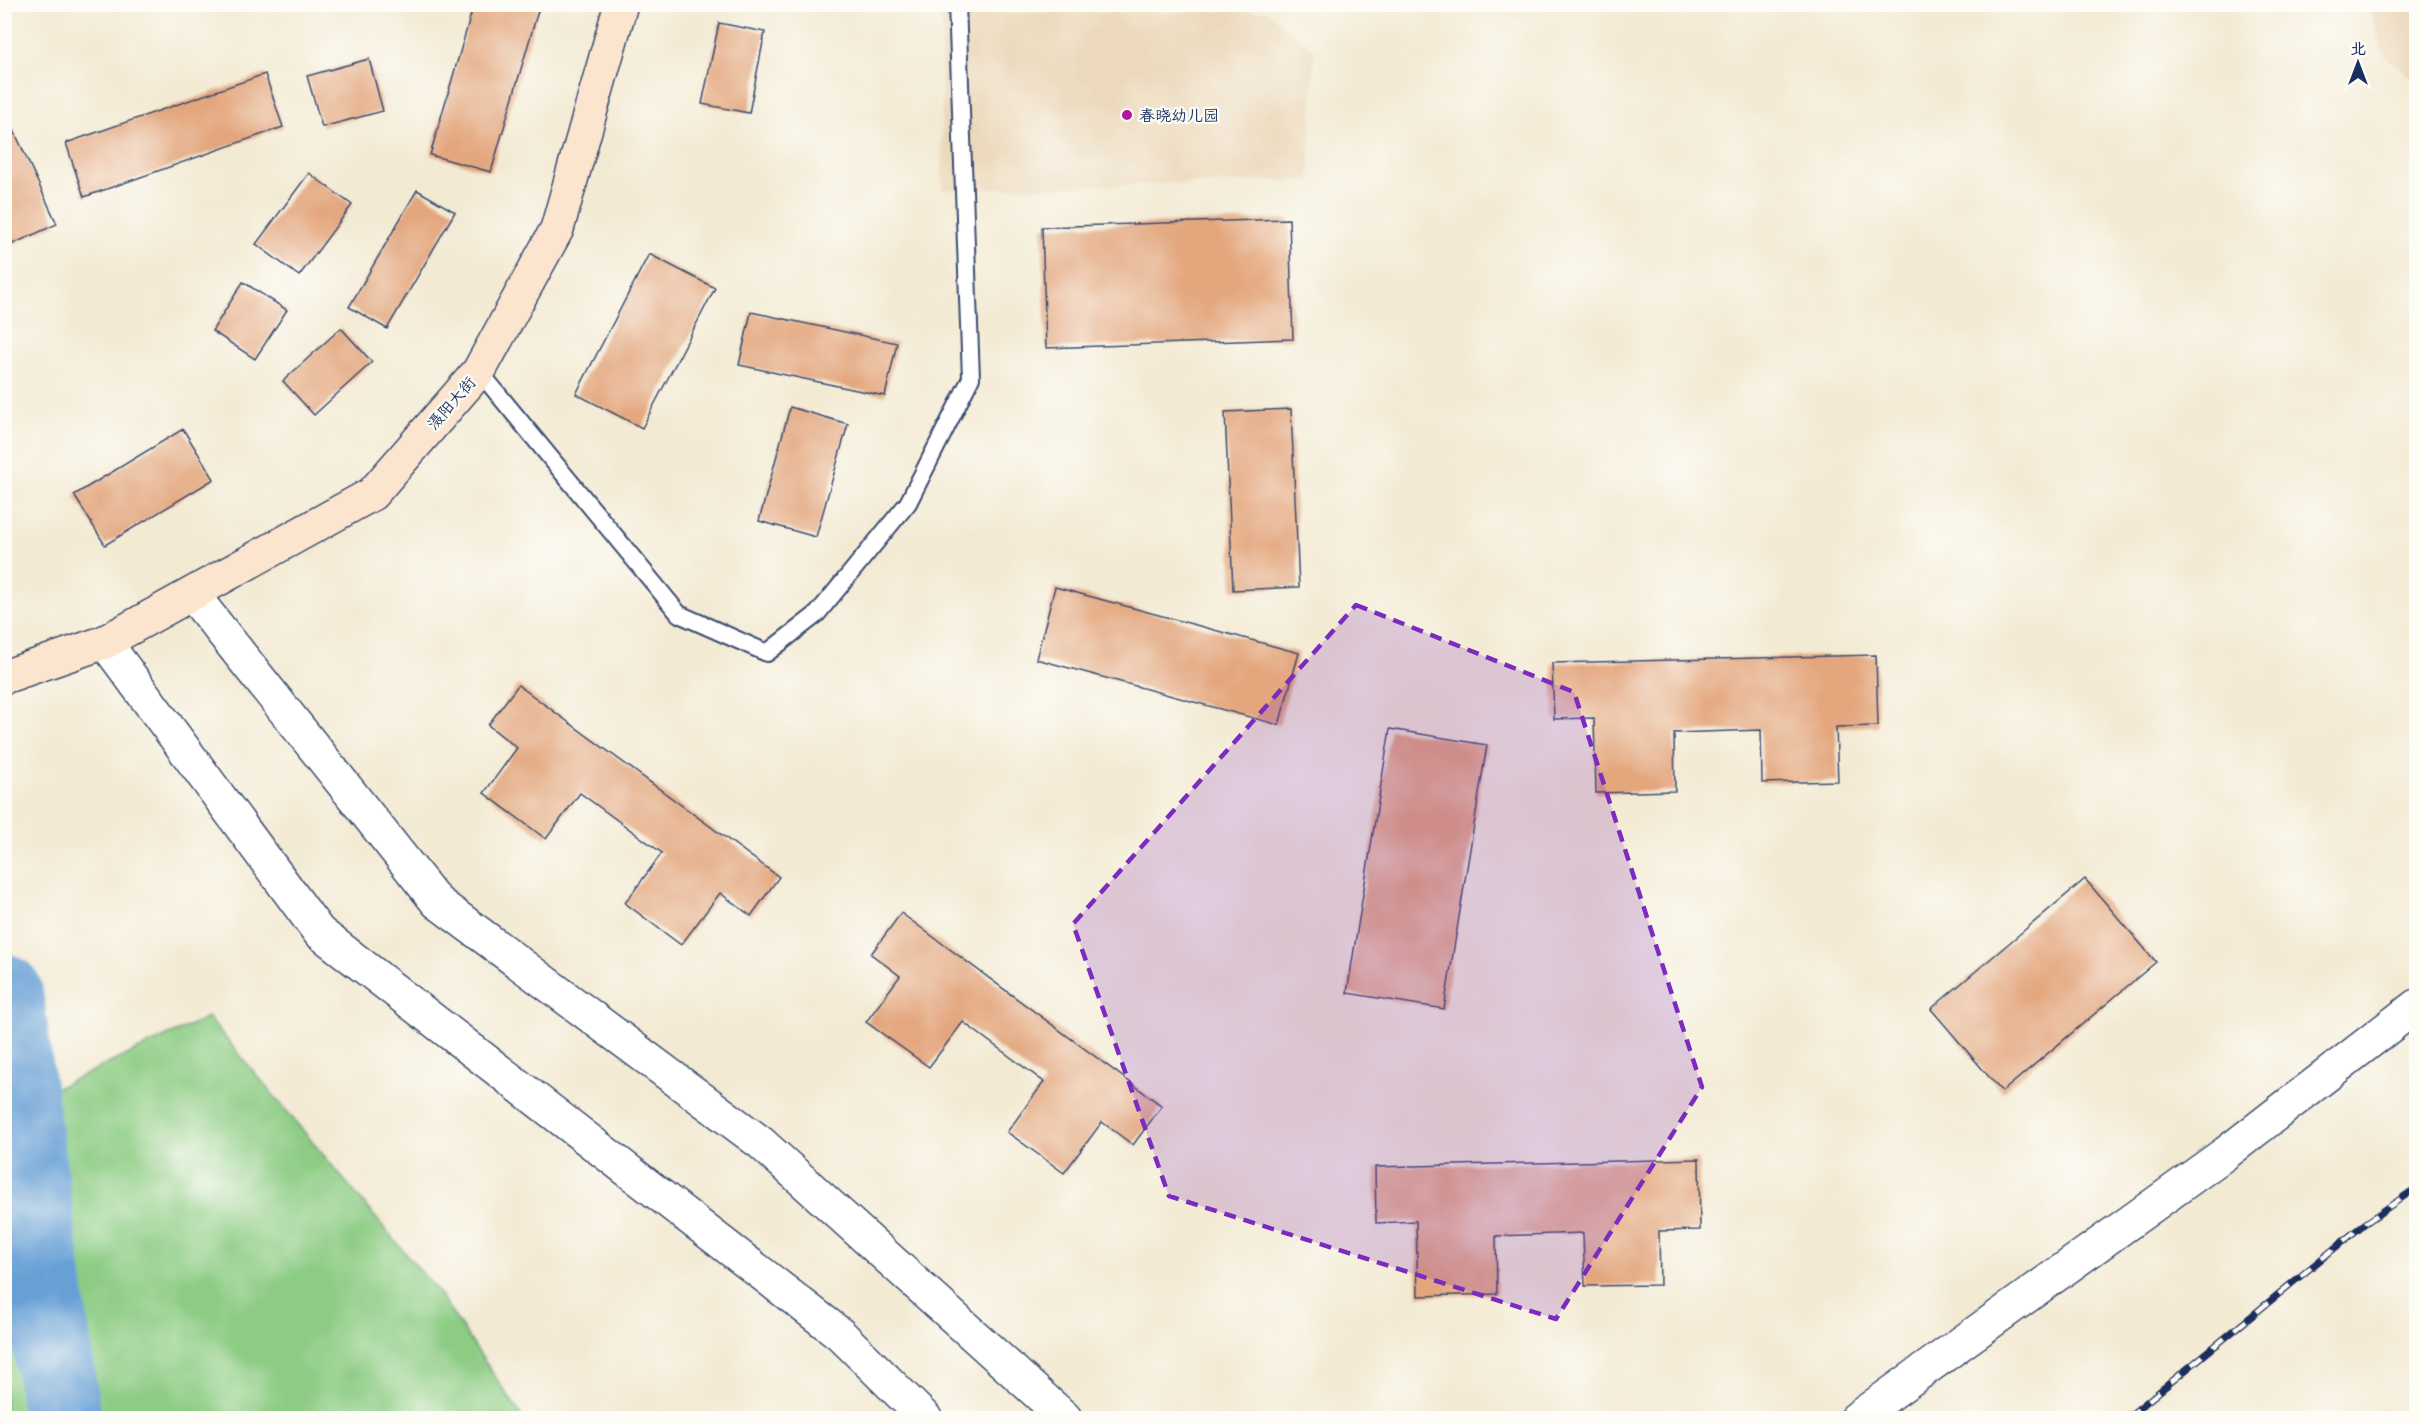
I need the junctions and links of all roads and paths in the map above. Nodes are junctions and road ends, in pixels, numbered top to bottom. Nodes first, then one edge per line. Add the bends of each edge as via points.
1 (621, 4) edge
2 (957, 4) edge
3 (479, 371) junction
4 (192, 594) junction
5 (99, 644) junction
6 (4, 677) edge
7 (2416, 1006) edge
8 (925, 1419) edge
9 (1065, 1419) edge
10 (1857, 1419) edge

1 - 3 main road, 滠阳大街 via 556,229
2 - 3 lane via 971,378 908,503 817,614 767,653 679,614
3 - 4 main road, 滠阳大街 via 372,494
4 - 5 main road, 滠阳大街
4 - 9 street via 437,902 760,1143
5 - 6 main road, 滠阳大街
5 - 8 street via 319,932 840,1334
7 - 10 street via 2226,1153

